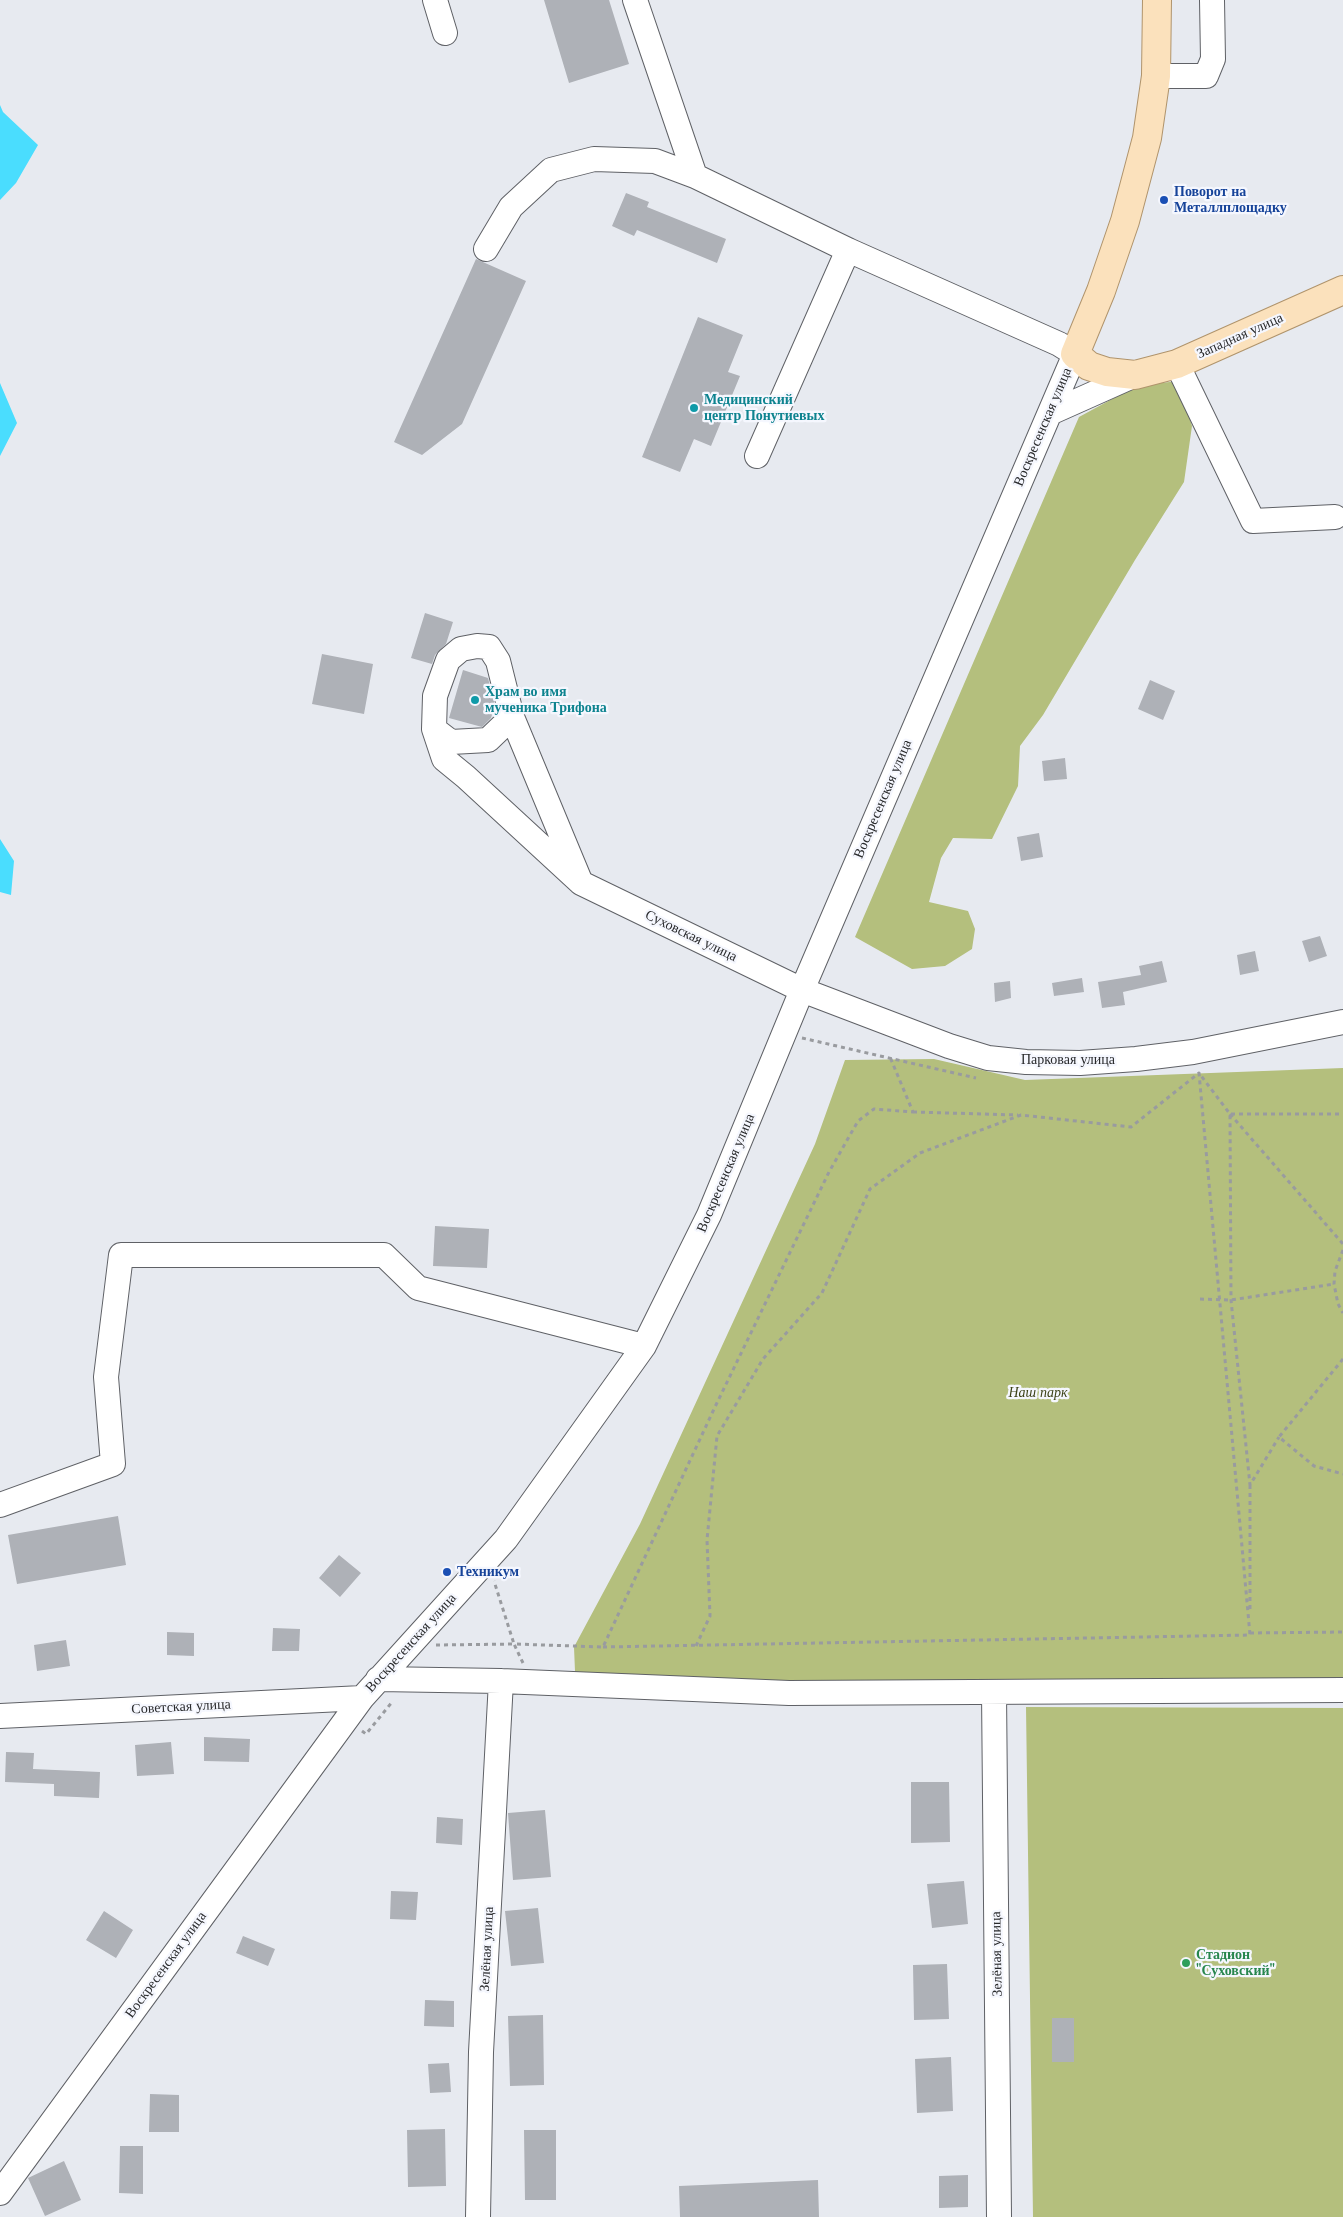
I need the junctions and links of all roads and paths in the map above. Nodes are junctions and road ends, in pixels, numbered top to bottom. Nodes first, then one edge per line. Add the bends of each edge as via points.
1 (435, 0) edge
2 (635, 0) edge
3 (1157, 0) edge
4 (1212, 0) edge
5 (445, 33) dead end
6 (1156, 76) junction
7 (695, 176) junction
8 (486, 249) dead end
9 (848, 250) junction
10 (1343, 290) edge
11 (1101, 291) junction
12 (1075, 354) junction
13 (1177, 364) junction
14 (1135, 375) junction
15 (1050, 413) junction
16 (757, 456) dead end
17 (1335, 517) dead end
18 (512, 717) junction
19 (434, 729) junction
20 (581, 883) junction
21 (802, 990) junction
22 (1343, 1022) edge
23 (890, 1057) dead end
24 (1199, 1073) junction
25 (912, 1112) junction
26 (1230, 1114) junction
27 (1343, 1114) edge
28 (1021, 1115) junction
29 (1343, 1244) edge
30 (1343, 1250) edge
31 (1334, 1284) junction
32 (1200, 1299) dead end
33 (1220, 1300) junction
34 (1232, 1300) junction
35 (1343, 1313) edge
36 (644, 1346) junction
37 (1343, 1359) edge
38 (1279, 1437) junction
39 (1343, 1474) edge
40 (1250, 1485) junction
41 (0, 1504) edge
42 (487, 1587) dead end
43 (1343, 1632) edge
44 (1250, 1635) junction
45 (443, 1638) dead end
46 (429, 1639) junction
47 (514, 1644) junction
48 (696, 1646) junction
49 (603, 1647) junction
50 (432, 1653) dead end
51 (378, 1679) junction
52 (410, 1679) junction
53 (501, 1681) junction
54 (532, 1682) junction
55 (1343, 1690) edge
56 (994, 1692) junction
57 (362, 1698) junction
58 (0, 1716) edge
59 (346, 1720) junction
60 (0, 2193) edge
61 (478, 2217) edge
62 (999, 2217) edge

1 - 5 street
2 - 7 street
3 - 6 main road, Воскресенская улица
4 - 6 street via 1214,59 1206,76
6 - 11 main road, Воскресенская улица via 1147,138
7 - 8 street via 655,161 594,159 551,170 511,207
7 - 9 street
9 - 12 street
9 - 16 street
10 - 13 main road, Западная улица
11 - 12 main road, Воскресенская улица
11 - 14 main road via 1097,333 1100,351 1119,369
12 - 14 main road via 1089,366
12 - 15 street, Воскресенская улица
13 - 14 main road, Западная улица
13 - 17 street via 1253,521
14 - 15 street
15 - 21 street, Воскресенская улица
18 - 19 street via 488,740 451,742
18 - 19 street via 498,661 489,647 477,646 461,649 448,660 435,696
18 - 20 street
19 - 20 street, Суховская улица via 444,760 466,776
20 - 21 street, Суховская улица
21 - 22 street, Парковая улица via 949,1046 988,1058 1026,1062 1080,1063 1193,1052
21 - 36 street, Воскресенская улица via 709,1215
23 - 25 path
24 - 26 path
24 - 28 path via 1131,1128
24 - 33 path
25 - 28 path
25 - 49 path via 874,1109 858,1120 714,1409
26 - 27 path
26 - 29 path
26 - 34 path
28 - 48 path via 920,1153 870,1189 822,1293 763,1359 717,1436 707,1540 710,1616
30 - 31 path via 1335,1270
31 - 34 path
31 - 35 path
32 - 33 path
33 - 34 path
33 - 44 path
34 - 40 path
36 - 41 street via 418,1288 384,1255 121,1255 106,1377 113,1464
36 - 46 street, Воскресенская улица
37 - 38 path
38 - 39 path via 1314,1466
38 - 40 path
40 - 44 path
42 - 47 path via 494,1580
43 - 44 path
44 - 48 path
45 - 46 path
46 - 47 path
46 - 50 path
46 - 51 street, Воскресенская улица
47 - 49 path
47 - 54 path
48 - 49 path
51 - 52 street
51 - 57 street, Воскресенская улица
52 - 53 street
52 - 59 path via 366,1734
53 - 54 street
53 - 61 street, Зелёная улица via 481,2052
54 - 56 street via 789,1693
55 - 56 street
56 - 62 street, Зелёная улица
57 - 58 street, Советская улица
57 - 59 street, Воскресенская улица
59 - 60 street, Воскресенская улица

